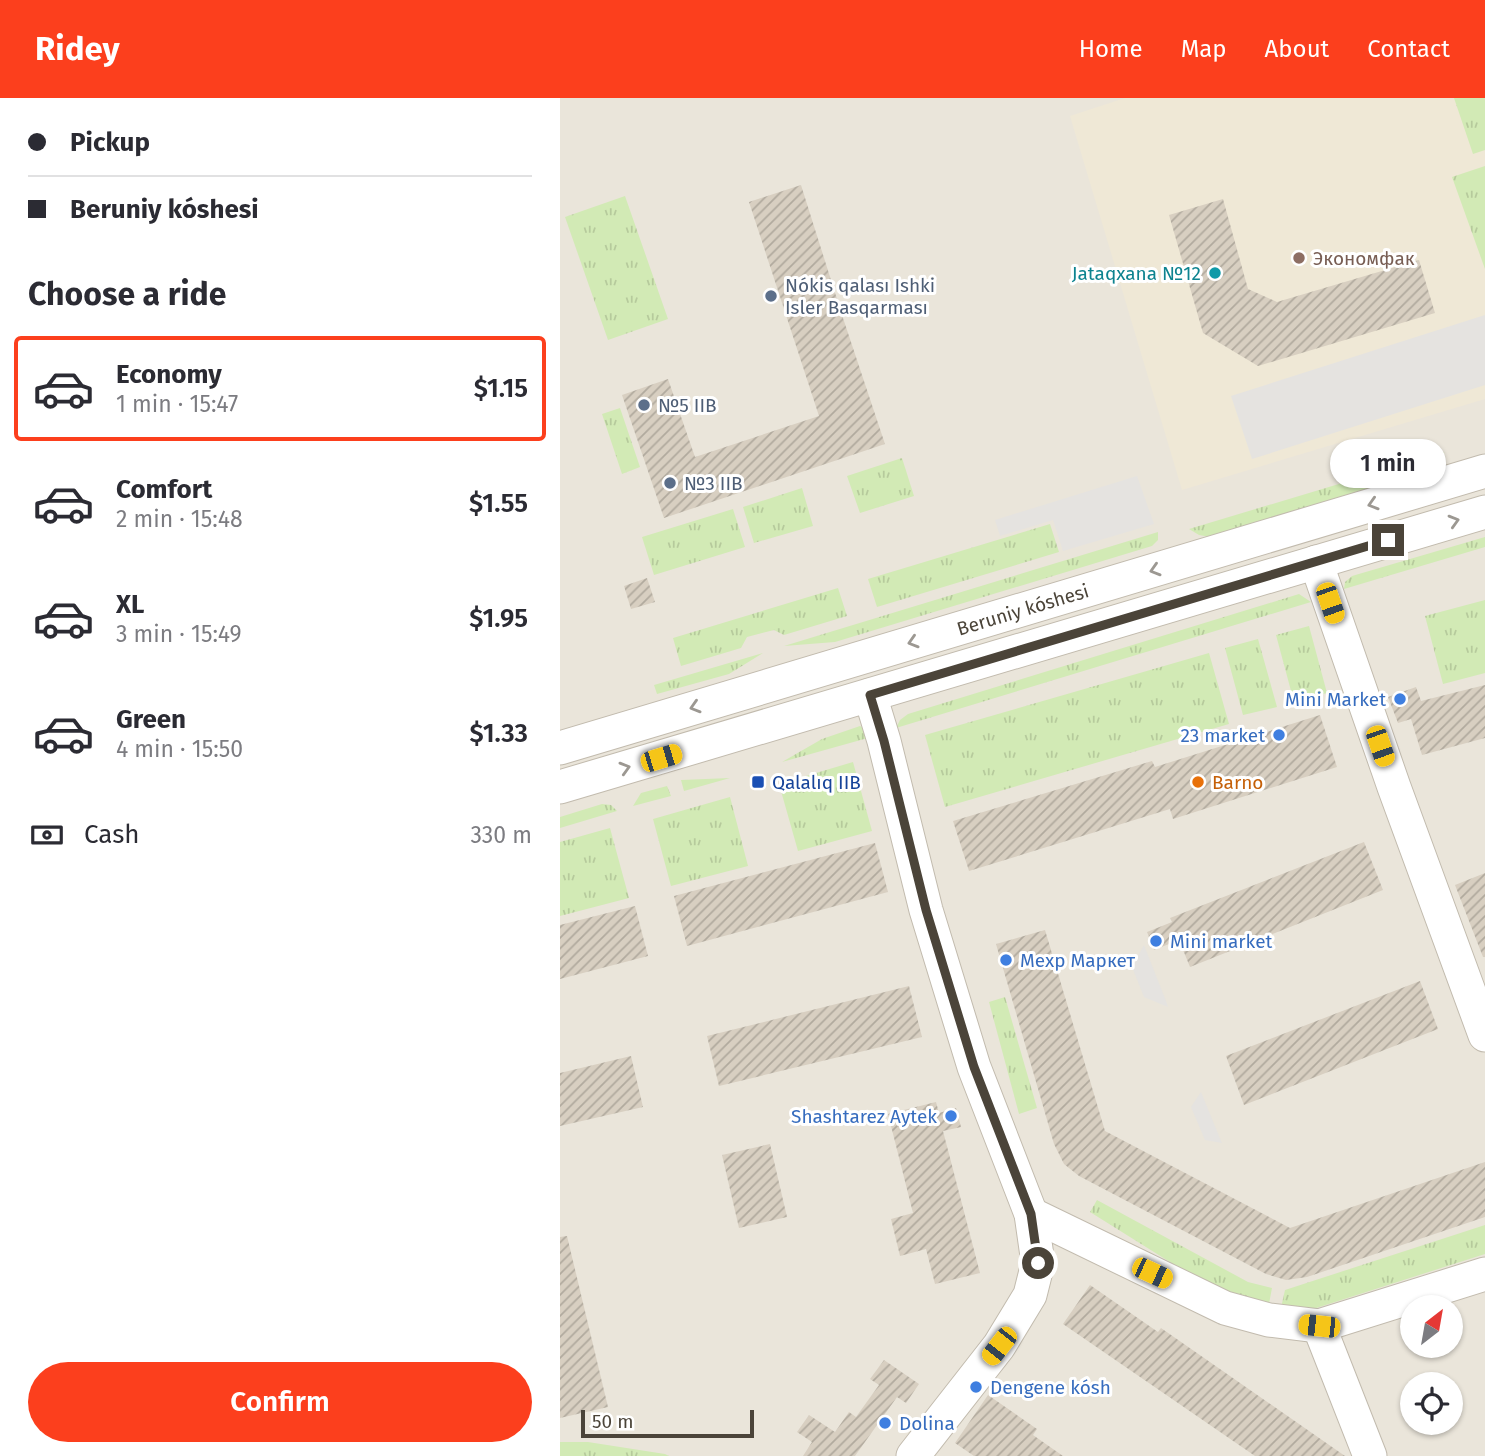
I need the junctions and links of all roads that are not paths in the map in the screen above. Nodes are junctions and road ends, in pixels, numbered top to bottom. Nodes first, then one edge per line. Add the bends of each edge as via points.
1 (1485, 471) edge
2 (1485, 512) edge
3 (1316, 562) junction
4 (870, 695) junction
5 (560, 748) edge
6 (560, 788) edge
7 (1485, 1035) edge
8 (1031, 1214) junction
9 (1485, 1274) edge
10 (1319, 1326) junction
11 (913, 1456) edge
12 (1370, 1456) edge

1 -> 5 street, Beruniy kóshesi
3 -> 2 street, Beruniy kóshesi
3 - 4 street, Beruniy kóshesi
3 - 7 street
6 -> 4 street, Beruniy kóshesi
4 - 8 street via 922,897 974,1067
8 - 10 street via 1225,1308 1269,1320
8 - 11 street via 1038,1263 1030,1296 999,1346
9 - 10 street
10 - 12 street

